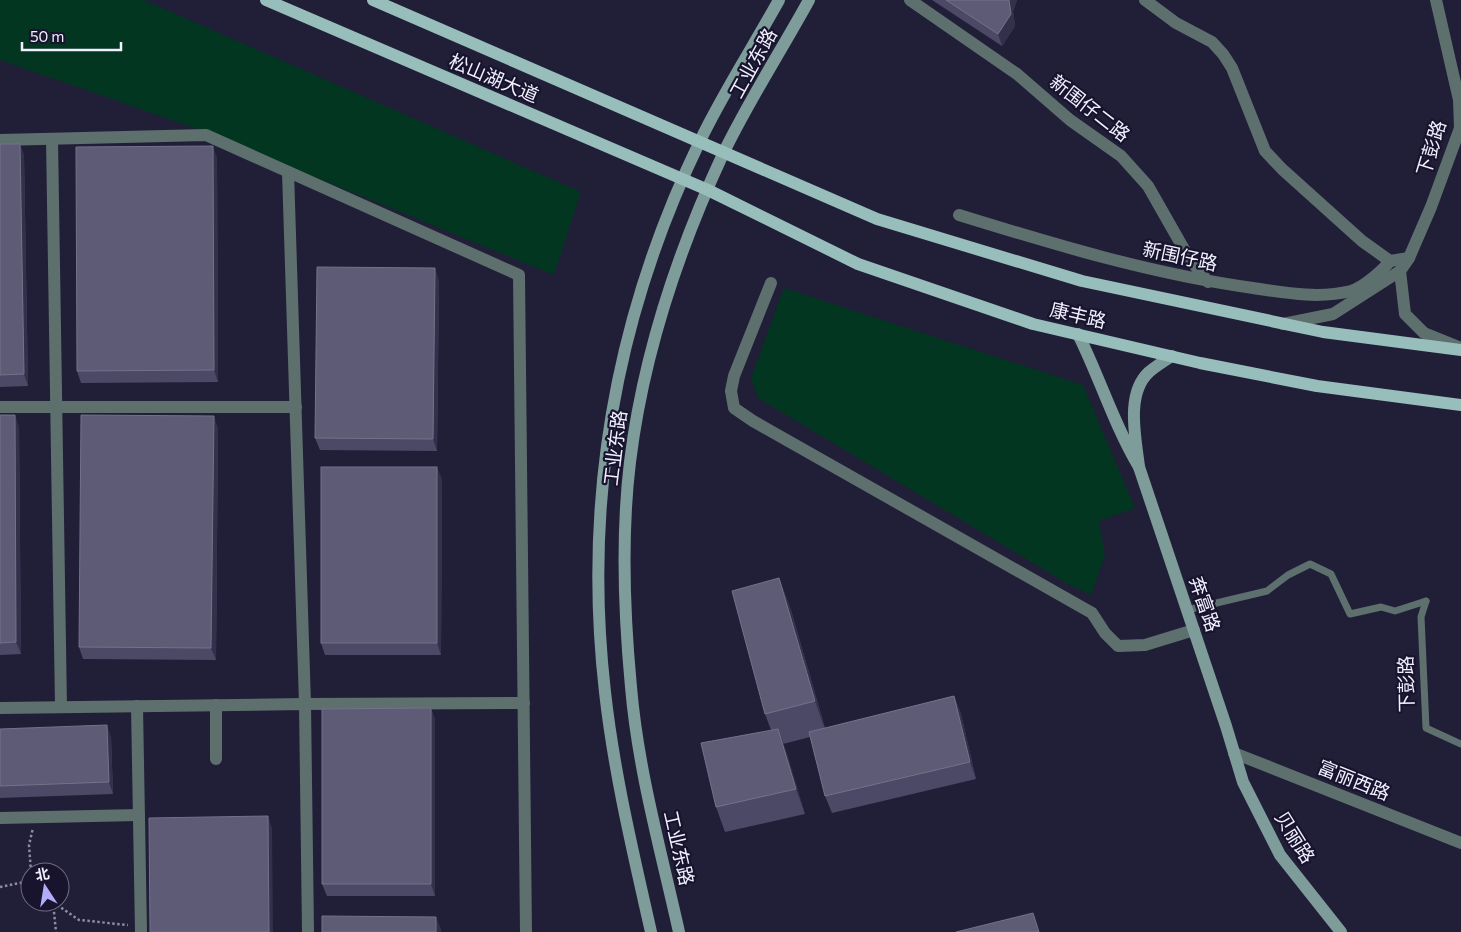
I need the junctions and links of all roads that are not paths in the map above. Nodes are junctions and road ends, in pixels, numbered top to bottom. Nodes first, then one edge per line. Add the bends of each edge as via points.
1 (266, 0) edge
2 (373, 0) edge
3 (779, 0) edge
4 (809, 0) edge
5 (910, 0) edge
6 (1145, 0) edge
7 (1436, 0) edge
8 (52, 139) junction
9 (0, 140) edge
10 (700, 141) junction
11 (724, 152) junction
12 (288, 172) junction
13 (683, 180) junction
14 (708, 190) junction
15 (958, 215) dead end
16 (1409, 258) junction
17 (1390, 262) junction
18 (1400, 271) junction
19 (1208, 282) junction
20 (771, 284) dead end
21 (1282, 324) junction
22 (1078, 334) junction
23 (1461, 349) edge
24 (1172, 356) junction
25 (1461, 405) edge
26 (0, 407) edge
27 (56, 407) junction
28 (296, 407) junction
29 (1139, 467) junction
30 (1187, 610) junction
31 (1194, 630) junction
32 (524, 703) junction
33 (305, 704) junction
34 (216, 705) junction
35 (137, 706) junction
36 (61, 707) junction
37 (0, 708) edge
38 (1461, 744) edge
39 (1234, 753) junction
40 (216, 759) dead end
41 (139, 814) junction
42 (0, 818) edge
43 (1461, 843) edge
44 (141, 929) edge
45 (308, 932) edge
46 (526, 932) edge
47 (651, 932) edge
48 (679, 932) edge
49 (1341, 932) edge

1 - 13 main road, 松山湖大道
2 - 10 main road, 松山湖大道
3 - 10 main road, 工业东路
4 - 11 main road, 工业东路
5 - 19 street, 新围仔二路 via 1017,74 1070,120 1121,156 1148,186 1189,258
6 - 17 street via 1176,23 1212,42 1232,68 1265,151
7 - 16 street, 下彭路 via 1459,100 1460,128
8 - 9 street
8 - 12 street via 206,136
8 - 27 street
10 - 11 main road, 松山湖大道
10 - 13 main road, 工业东路
11 - 14 main road, 工业东路
11 - 21 main road, 康丰路 via 877,219 1082,281
12 - 28 street
12 - 32 street via 519,275
13 - 14 main road, 松山湖大道
13 - 47 main road, 工业东路 via 639,297 624,352 604,460 600,512 604,691 623,807
14 - 22 main road, 康丰路 via 858,264 1033,324
14 - 48 main road, 工业东路 via 664,305 650,358 632,454 627,513 631,688 649,802
15 - 19 street, 新围仔路 via 1073,251
16 - 17 street
16 - 18 street, 下彭路
17 - 19 street, 新围仔路 via 1354,290 1332,295
18 - 21 street, 下彭路 via 1333,314
18 - 23 street via 1405,314 1424,332
20 - 31 street via 734,376 731,391 734,408 1092,613 1118,646 1144,645
21 - 23 main road, 康丰路
22 - 24 main road, 康丰路
22 - 29 main road via 1121,435
24 - 25 main road, 康丰路 via 1318,386
24 - 29 main road via 1148,373 1138,392 1134,424
26 - 27 street
27 - 28 street
27 - 36 street
28 - 33 street
29 - 30 main road, 奔富路
30 - 31 main road, 奔富路
30 - 38 lane, 下彭路 via 1267,591 1310,564 1331,574 1350,614 1381,606 1395,611 1426,601 1421,617 1426,728
31 - 39 main road, 奔富路
32 - 33 street
32 - 46 street
33 - 34 street
33 - 45 street
34 - 35 street
34 - 40 street
35 - 36 street
35 - 41 street
36 - 37 street
39 - 43 street, 富丽西路
39 - 49 main road, 贝丽路 via 1242,782 1280,855
41 - 42 street
41 - 44 street

